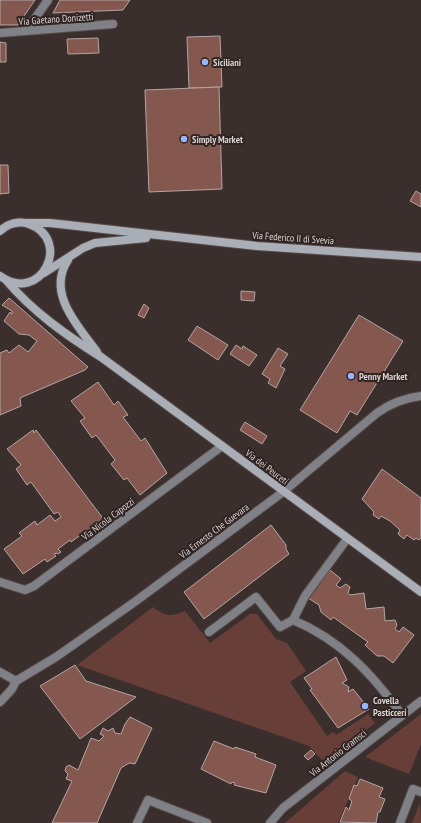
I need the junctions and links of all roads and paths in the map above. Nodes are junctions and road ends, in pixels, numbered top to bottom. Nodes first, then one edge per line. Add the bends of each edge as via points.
1 (48, 0) edge
2 (113, 24) dead end
3 (26, 31) junction
4 (0, 33) edge
5 (0, 222) edge
6 (13, 223) junction
7 (27, 223) junction
8 (0, 230) edge
9 (165, 237) junction
10 (50, 252) junction
11 (421, 257) edge
12 (69, 258) junction
13 (55, 266) junction
14 (39, 277) junction
15 (3, 278) edge
16 (60, 280) junction
17 (101, 357) junction
18 (421, 396) edge
19 (222, 446) junction
20 (283, 492) junction
21 (348, 539) junction
22 (0, 582) edge
23 (421, 592) edge
24 (293, 620) junction
25 (209, 632) dead end
26 (0, 672) edge
27 (16, 681) junction
28 (421, 701) edge
29 (0, 702) edge
30 (402, 715) junction
31 (421, 792) edge
32 (137, 823) edge
33 (207, 823) edge
34 (270, 823) edge
35 (400, 823) edge

1 - 3 street
2 - 3 street, Via Gaetano Donizetti
3 - 4 street, Via Gaetano Donizetti
5 - 6 main road
6 - 7 main road
6 - 8 main road
7 - 9 main road via 50,223
7 - 10 main road via 44,234
9 - 11 main road, Via Federico II di Svevia
9 - 12 main road via 95,243
10 - 13 main road
10 - 14 main road via 49,262
12 - 13 main road
12 - 16 main road via 62,268
13 - 14 main road
13 - 16 main road
14 - 15 main road via 23,283
15 - 17 main road via 58,329
16 - 17 main road via 64,305
17 - 19 main road, Via dei Peuceti
18 - 20 street, Via Ernesto Che Guevara via 392,403 377,413
19 - 20 main road, Via dei Peuceti
19 - 22 street, Via Nicola Capozzi via 34,586 25,590
20 - 21 main road, Via dei Peuceti
20 - 27 street, Via Ernesto Che Guevara via 136,601 56,657
21 - 23 main road, Via dei Peuceti
21 - 24 street via 305,596
24 - 25 street via 280,628 256,597
24 - 30 street via 335,642 364,667
26 - 27 street
27 - 29 street
28 - 30 street, Via Antonio Gramsci
30 - 34 street, Via Antonio Gramsci via 283,808
31 - 35 street via 413,790
32 - 33 street via 148,800

